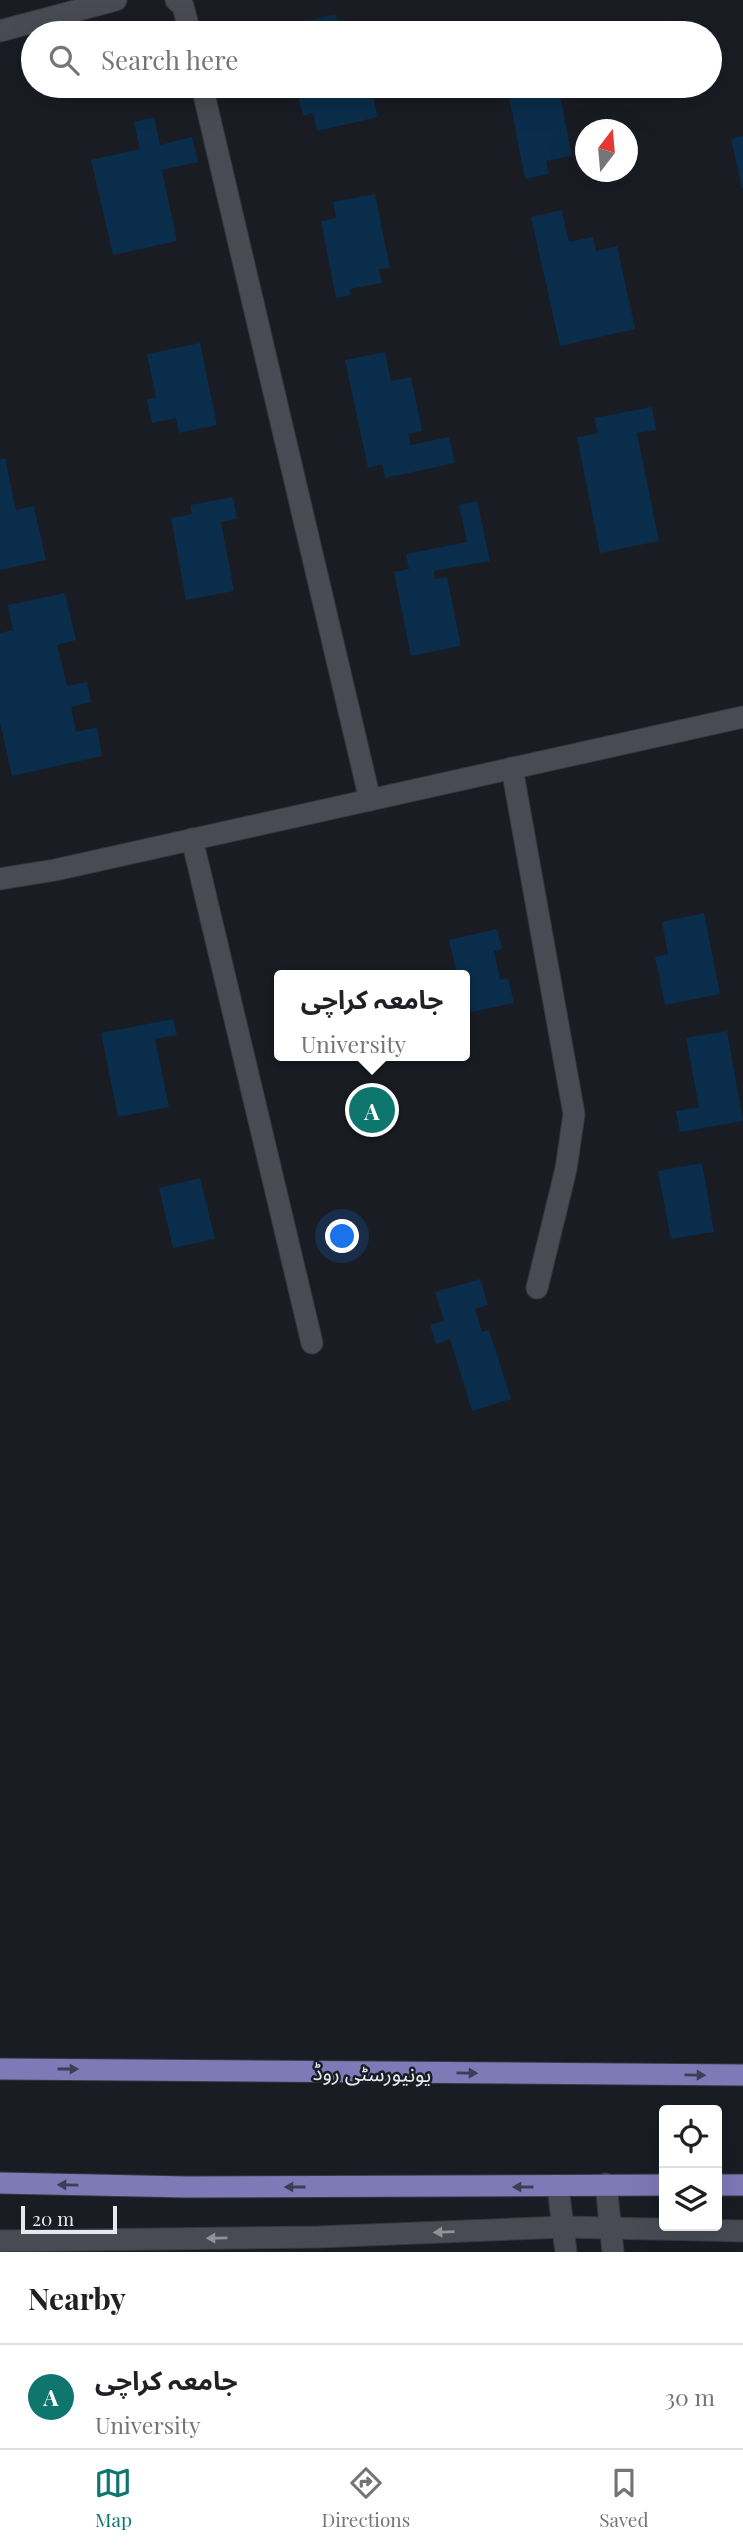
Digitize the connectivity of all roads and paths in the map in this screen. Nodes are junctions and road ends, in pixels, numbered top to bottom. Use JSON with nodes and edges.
{"nodes":[{"id":1,"x":116,"y":0,"type":"edge"},
{"id":2,"x":176,"y":0,"type":"edge"},
{"id":3,"x":37,"y":21,"type":"edge"},
{"id":4,"x":187,"y":21,"type":"edge"},
{"id":5,"x":21,"y":25,"type":"edge"},
{"id":6,"x":0,"y":31,"type":"edge"},
{"id":7,"x":205,"y":98,"type":"edge"},
{"id":8,"x":743,"y":717,"type":"edge"},
{"id":9,"x":512,"y":768,"type":"junction"},
{"id":10,"x":370,"y":800,"type":"junction"},
{"id":11,"x":191,"y":839,"type":"junction"},
{"id":12,"x":0,"y":879,"type":"edge"},
{"id":13,"x":537,"y":1288,"type":"dead end"},
{"id":14,"x":312,"y":1343,"type":"dead end"},
{"id":15,"x":0,"y":2069,"type":"edge"},
{"id":16,"x":743,"y":2075,"type":"edge"},
{"id":17,"x":0,"y":2183,"type":"edge"},
{"id":18,"x":606,"y":2184,"type":"junction"},
{"id":19,"x":659,"y":2185,"type":"edge"},
{"id":20,"x":722,"y":2185,"type":"edge"},
{"id":21,"x":743,"y":2185,"type":"edge"},
{"id":22,"x":558,"y":2187,"type":"junction"},
{"id":23,"x":563,"y":2227,"type":"junction"},
{"id":24,"x":610,"y":2229,"type":"junction"},
{"id":25,"x":743,"y":2231,"type":"edge"},
{"id":26,"x":0,"y":2241,"type":"edge"},
{"id":27,"x":566,"y":2252,"type":"edge"},
{"id":28,"x":613,"y":2252,"type":"edge"}],
"edges":[{"from":1,"to":3,"type":"street"},
{"from":2,"to":4,"type":"street"},
{"from":5,"to":6,"type":"street"},
{"from":7,"to":10,"type":"street"},
{"from":8,"to":9,"type":"street"},
{"from":9,"to":10,"type":"street"},
{"from":9,"to":13,"type":"street"},
{"from":10,"to":11,"type":"street"},
{"from":11,"to":12,"type":"street"},
{"from":11,"to":14,"type":"street"},
{"from":15,"to":16,"type":"main road","name":"یونیورسٹی روڈ","one_way":true},
{"from":22,"to":17,"type":"main road","one_way":true},
{"from":18,"to":19,"type":"main road"},
{"from":18,"to":22,"type":"main road"},
{"from":18,"to":24,"type":"street"},
{"from":20,"to":21,"type":"main road"},
{"from":22,"to":23,"type":"street"},
{"from":23,"to":24,"type":"street"},
{"from":23,"to":26,"type":"street","one_way":true},
{"from":23,"to":27,"type":"street"},
{"from":24,"to":25,"type":"street"},
{"from":24,"to":28,"type":"street"}]}
